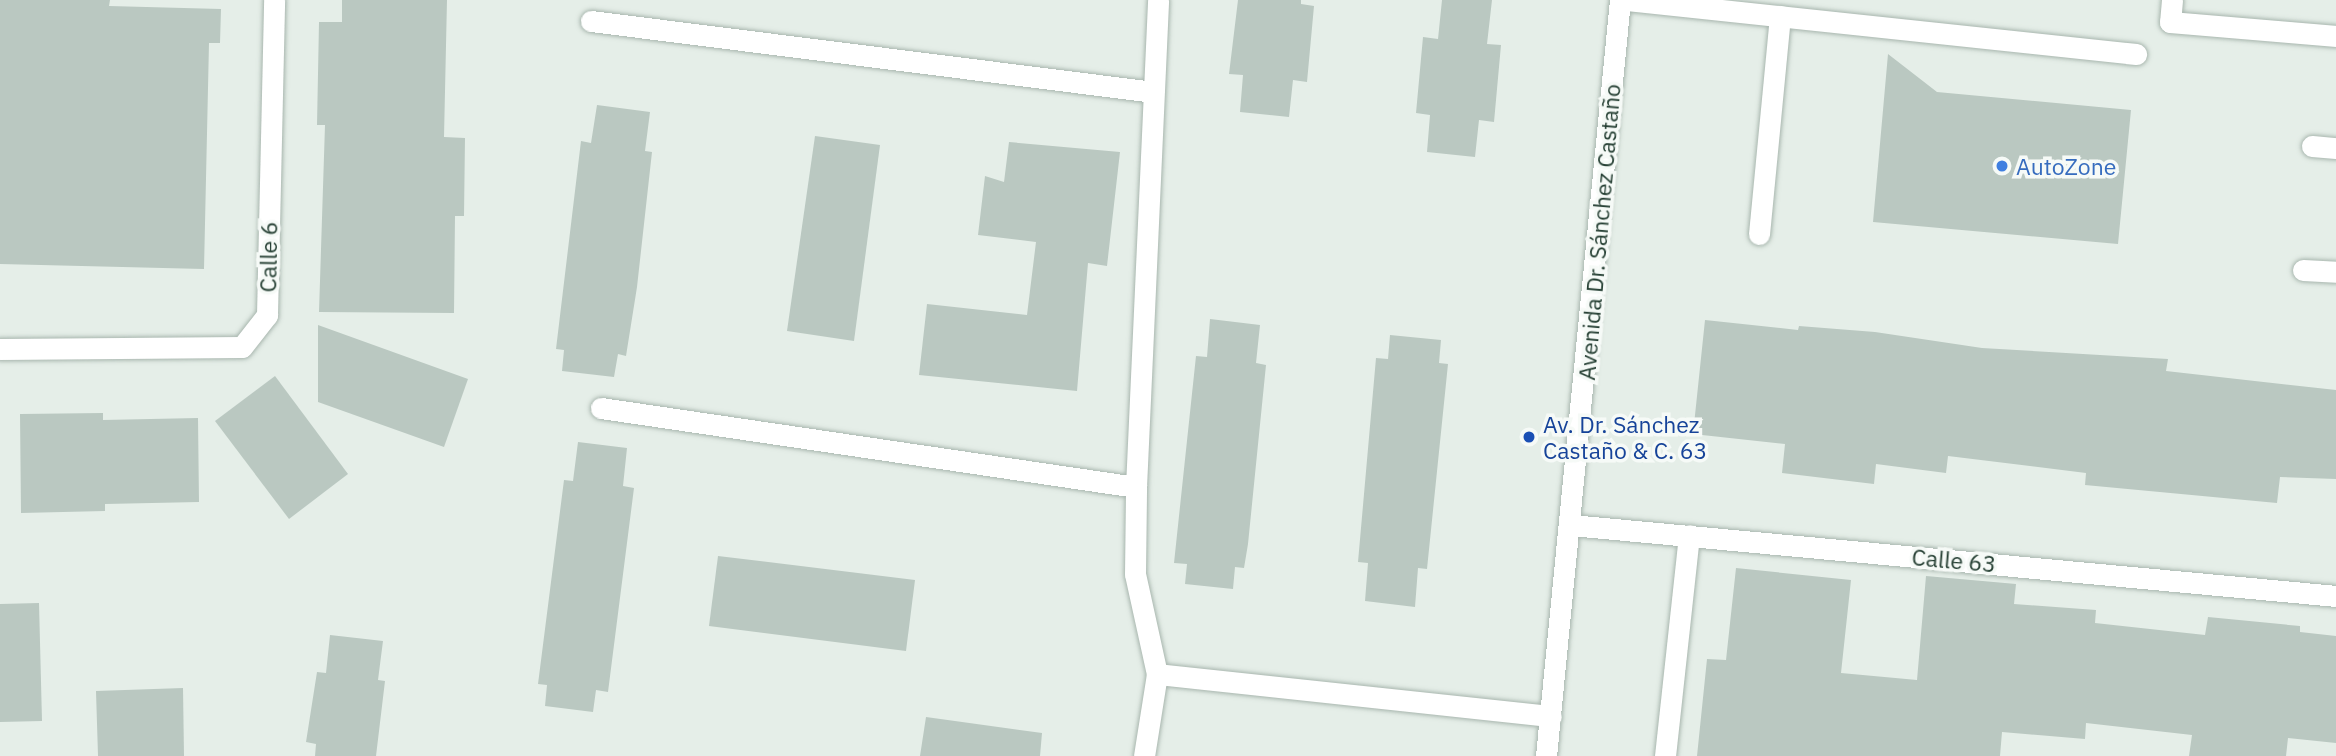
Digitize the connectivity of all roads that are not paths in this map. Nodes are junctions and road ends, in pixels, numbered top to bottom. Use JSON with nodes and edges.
{"nodes":[{"id":1,"x":274,"y":0,"type":"edge"},
{"id":2,"x":1158,"y":0,"type":"edge"},
{"id":3,"x":1620,"y":0,"type":"edge"},
{"id":4,"x":1627,"y":0,"type":"edge"},
{"id":5,"x":2172,"y":0,"type":"edge"},
{"id":6,"x":1780,"y":16,"type":"junction"},
{"id":7,"x":591,"y":21,"type":"dead end"},
{"id":8,"x":2336,"y":36,"type":"edge"},
{"id":9,"x":2136,"y":54,"type":"dead end"},
{"id":10,"x":1154,"y":93,"type":"junction"},
{"id":11,"x":2312,"y":146,"type":"dead end"},
{"id":12,"x":2336,"y":148,"type":"edge"},
{"id":13,"x":1759,"y":234,"type":"dead end"},
{"id":14,"x":2303,"y":270,"type":"dead end"},
{"id":15,"x":2336,"y":272,"type":"edge"},
{"id":16,"x":0,"y":349,"type":"edge"},
{"id":17,"x":601,"y":408,"type":"dead end"},
{"id":18,"x":1136,"y":487,"type":"junction"},
{"id":19,"x":1571,"y":525,"type":"junction"},
{"id":20,"x":1689,"y":535,"type":"junction"},
{"id":21,"x":2336,"y":596,"type":"edge"},
{"id":22,"x":1157,"y":674,"type":"junction"},
{"id":23,"x":1551,"y":716,"type":"junction"},
{"id":24,"x":1144,"y":756,"type":"edge"},
{"id":25,"x":1546,"y":756,"type":"edge"},
{"id":26,"x":1665,"y":756,"type":"edge"}],
"edges":[{"from":1,"to":16,"type":"street","name":"Calle 6"},
{"from":2,"to":10,"type":"street"},
{"from":3,"to":19,"type":"street","name":"Avenida Dr. Sánchez Castaño"},
{"from":4,"to":6,"type":"street"},
{"from":5,"to":8,"type":"street"},
{"from":6,"to":9,"type":"street"},
{"from":6,"to":13,"type":"street"},
{"from":7,"to":10,"type":"street"},
{"from":10,"to":18,"type":"street"},
{"from":11,"to":12,"type":"street"},
{"from":14,"to":15,"type":"street"},
{"from":17,"to":18,"type":"street"},
{"from":18,"to":22,"type":"street"},
{"from":19,"to":20,"type":"street","name":"Calle 63"},
{"from":19,"to":23,"type":"street","name":"Avenida Dr. Sánchez Castaño"},
{"from":20,"to":21,"type":"street","name":"Calle 63"},
{"from":20,"to":26,"type":"street"},
{"from":22,"to":23,"type":"street"},
{"from":22,"to":24,"type":"street"},
{"from":23,"to":25,"type":"street","name":"Avenida Dr. Sánchez Castaño"}]}
